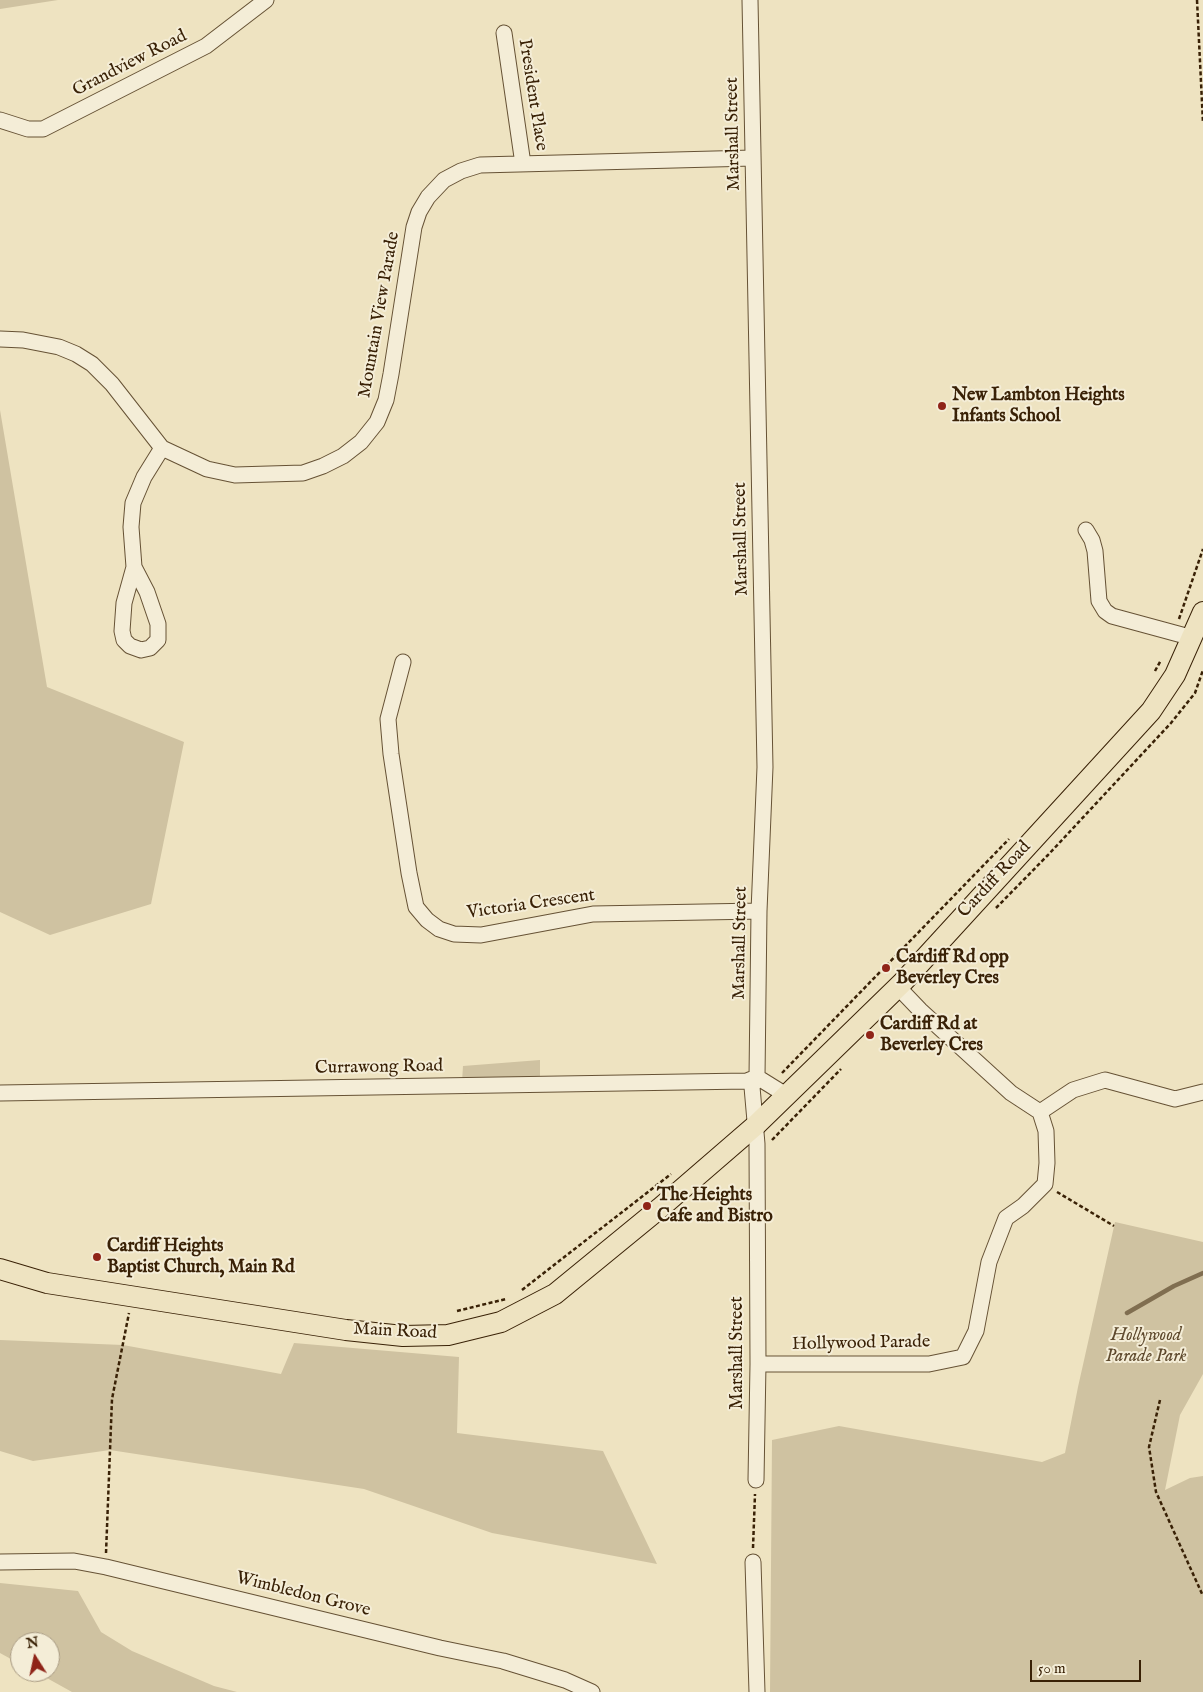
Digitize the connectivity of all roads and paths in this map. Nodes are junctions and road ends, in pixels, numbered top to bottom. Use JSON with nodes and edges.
{"nodes":[{"id":1,"x":266,"y":0,"type":"edge"},
{"id":2,"x":750,"y":0,"type":"edge"},
{"id":3,"x":1197,"y":0,"type":"edge"},
{"id":4,"x":504,"y":33,"type":"dead end"},
{"id":5,"x":0,"y":120,"type":"edge"},
{"id":6,"x":1203,"y":122,"type":"edge"},
{"id":7,"x":754,"y":158,"type":"junction"},
{"id":8,"x":523,"y":164,"type":"junction"},
{"id":9,"x":0,"y":339,"type":"edge"},
{"id":10,"x":162,"y":448,"type":"junction"},
{"id":11,"x":1086,"y":530,"type":"dead end"},
{"id":12,"x":1203,"y":549,"type":"edge"},
{"id":13,"x":134,"y":567,"type":"junction"},
{"id":14,"x":1203,"y":612,"type":"edge"},
{"id":15,"x":1183,"y":635,"type":"junction"},
{"id":16,"x":403,"y":662,"type":"dead end"},
{"id":17,"x":1203,"y":670,"type":"edge"},
{"id":18,"x":1152,"y":677,"type":"dead end"},
{"id":19,"x":1012,"y":836,"type":"dead end"},
{"id":20,"x":759,"y":911,"type":"junction"},
{"id":21,"x":990,"y":914,"type":"dead end"},
{"id":22,"x":898,"y":987,"type":"junction"},
{"id":23,"x":842,"y":1067,"type":"dead end"},
{"id":24,"x":782,"y":1073,"type":"dead end"},
{"id":25,"x":758,"y":1077,"type":"junction"},
{"id":26,"x":1203,"y":1092,"type":"edge"},
{"id":27,"x":0,"y":1093,"type":"edge"},
{"id":28,"x":786,"y":1095,"type":"junction"},
{"id":29,"x":1040,"y":1112,"type":"junction"},
{"id":30,"x":756,"y":1125,"type":"junction"},
{"id":31,"x":757,"y":1156,"type":"junction"},
{"id":32,"x":671,"y":1174,"type":"dead end"},
{"id":33,"x":1045,"y":1184,"type":"junction"},
{"id":34,"x":1114,"y":1226,"type":"dead end"},
{"id":35,"x":0,"y":1269,"type":"edge"},
{"id":36,"x":516,"y":1293,"type":"dead end"},
{"id":37,"x":132,"y":1296,"type":"junction"},
{"id":38,"x":509,"y":1298,"type":"dead end"},
{"id":39,"x":457,"y":1311,"type":"dead end"},
{"id":40,"x":758,"y":1364,"type":"junction"},
{"id":41,"x":1160,"y":1400,"type":"dead end"},
{"id":42,"x":756,"y":1480,"type":"joint"},
{"id":43,"x":0,"y":1562,"type":"edge"},
{"id":44,"x":753,"y":1562,"type":"joint"},
{"id":45,"x":106,"y":1567,"type":"junction"},
{"id":46,"x":1203,"y":1596,"type":"edge"},
{"id":47,"x":592,"y":1692,"type":"edge"},
{"id":48,"x":756,"y":1692,"type":"edge"}],
"edges":[{"from":1,"to":5,"type":"street","name":"Grandview Road"},
{"from":2,"to":7,"type":"street","name":"Marshall Street"},
{"from":3,"to":6,"type":"path"},
{"from":4,"to":8,"type":"street","name":"President Place"},
{"from":7,"to":8,"type":"street","name":"Mountain View Parade"},
{"from":7,"to":20,"type":"street","name":"Marshall Street"},
{"from":8,"to":10,"type":"street","name":"Mountain View Parade"},
{"from":9,"to":10,"type":"street","name":"Mountain View Parade"},
{"from":10,"to":13,"type":"street"},
{"from":11,"to":15,"type":"street"},
{"from":12,"to":15,"type":"path"},
{"from":13,"to":13,"type":"street"},
{"from":14,"to":15,"type":"main road","name":"Cardiff Road"},
{"from":15,"to":18,"type":"path"},
{"from":15,"to":22,"type":"main road","name":"Cardiff Road"},
{"from":16,"to":20,"type":"street","name":"Victoria Crescent"},
{"from":17,"to":21,"type":"path"},
{"from":19,"to":24,"type":"path"},
{"from":20,"to":25,"type":"street","name":"Marshall Street"},
{"from":22,"to":28,"type":"main road","name":"Cardiff Road"},
{"from":22,"to":29,"type":"street"},
{"from":23,"to":31,"type":"path"},
{"from":25,"to":27,"type":"street","name":"Currawong Road"},
{"from":25,"to":28,"type":"street"},
{"from":25,"to":30,"type":"street","name":"Marshall Street"},
{"from":26,"to":29,"type":"street"},
{"from":28,"to":30,"type":"main road","name":"Cardiff Road"},
{"from":29,"to":33,"type":"street"},
{"from":30,"to":31,"type":"street","name":"Marshall Street"},
{"from":30,"to":37,"type":"main road","name":"Main Road"},
{"from":31,"to":40,"type":"street","name":"Marshall Street"},
{"from":32,"to":36,"type":"path"},
{"from":33,"to":34,"type":"path"},
{"from":33,"to":40,"type":"street","name":"Hollywood Parade"},
{"from":35,"to":37,"type":"main road","name":"Main Road"},
{"from":37,"to":45,"type":"path"},
{"from":38,"to":39,"type":"path"},
{"from":40,"to":42,"type":"street","name":"Marshall Street"},
{"from":41,"to":46,"type":"path"},
{"from":42,"to":44,"type":"path"},
{"from":43,"to":45,"type":"street","name":"Wimbledon Grove"},
{"from":44,"to":48,"type":"street"},
{"from":45,"to":47,"type":"street","name":"Wimbledon Grove"}]}
